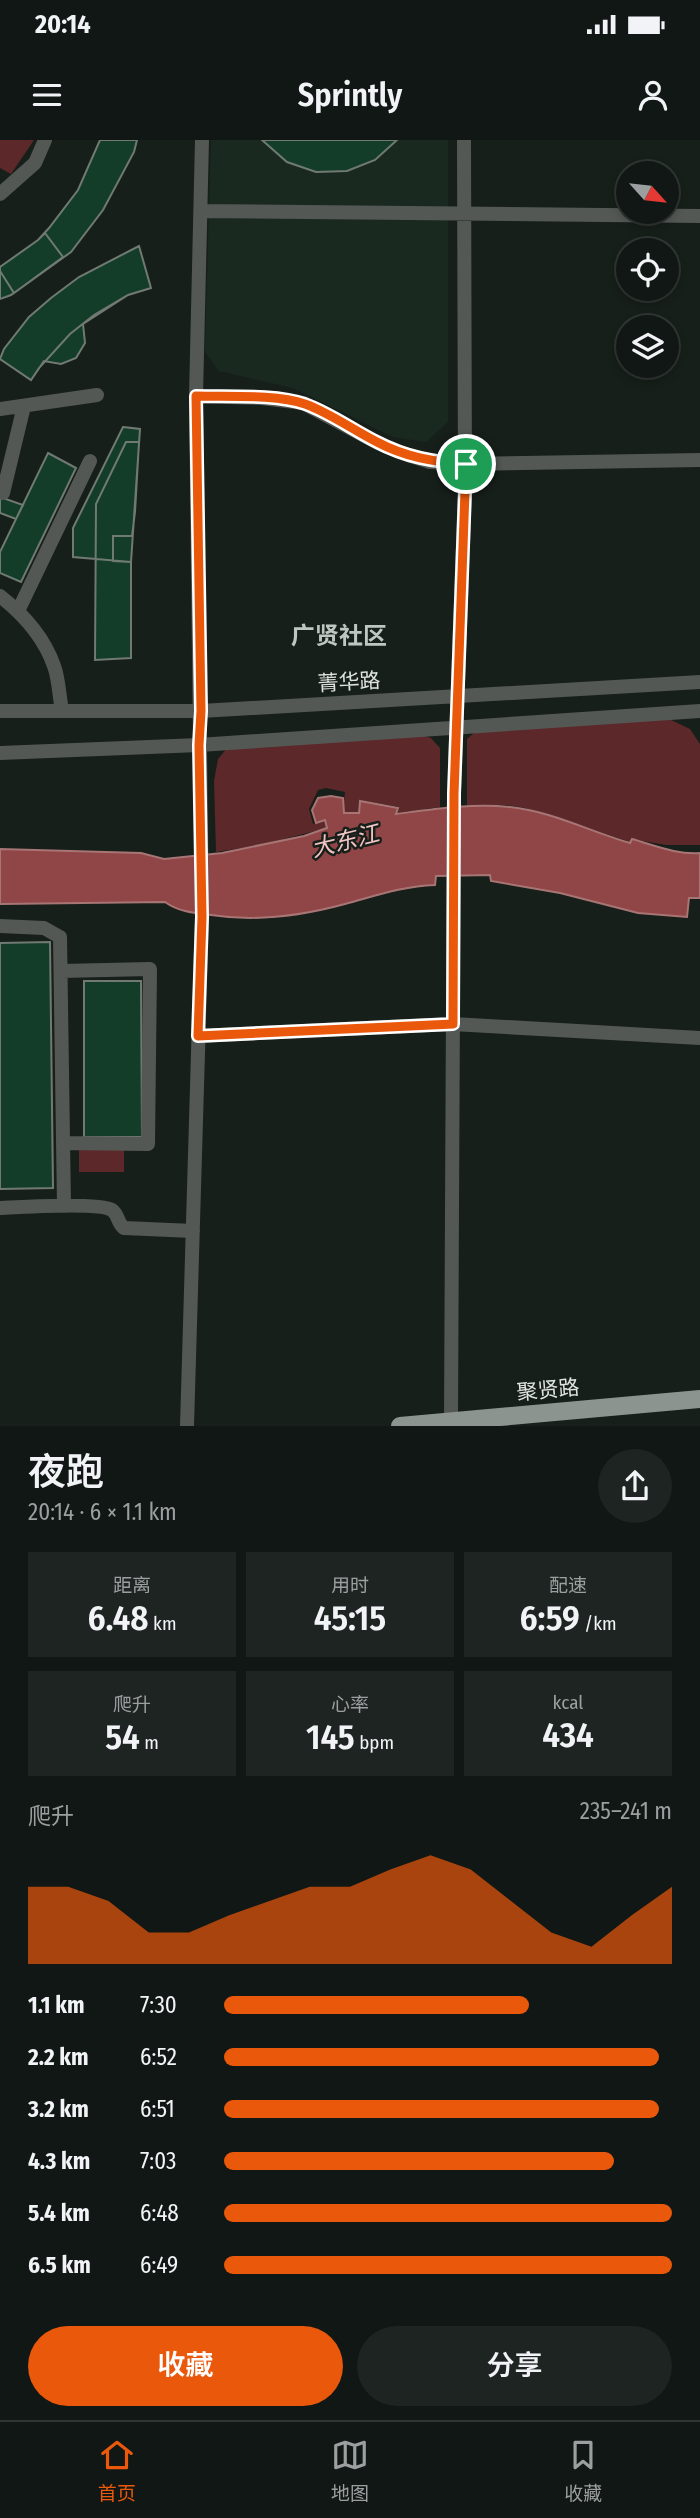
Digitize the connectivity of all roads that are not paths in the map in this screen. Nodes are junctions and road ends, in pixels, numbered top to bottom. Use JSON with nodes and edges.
{"nodes":[{"id":1,"x":45,"y":140,"type":"edge"},
{"id":2,"x":202,"y":140,"type":"edge"},
{"id":3,"x":464,"y":140,"type":"edge"},
{"id":4,"x":0,"y":194,"type":"edge"},
{"id":5,"x":201,"y":211,"type":"junction"},
{"id":6,"x":465,"y":215,"type":"junction"},
{"id":7,"x":700,"y":216,"type":"edge"},
{"id":8,"x":97,"y":395,"type":"dead end"},
{"id":9,"x":196,"y":396,"type":"junction"},
{"id":10,"x":24,"y":406,"type":"junction"},
{"id":11,"x":0,"y":409,"type":"edge"},
{"id":12,"x":700,"y":460,"type":"edge"},
{"id":13,"x":90,"y":461,"type":"dead end"},
{"id":14,"x":466,"y":464,"type":"junction"},
{"id":15,"x":3,"y":494,"type":"dead end"},
{"id":16,"x":0,"y":596,"type":"edge"},
{"id":17,"x":18,"y":611,"type":"junction"},
{"id":18,"x":700,"y":682,"type":"edge"},
{"id":19,"x":457,"y":698,"type":"junction"},
{"id":20,"x":62,"y":710,"type":"junction"},
{"id":21,"x":700,"y":710,"type":"edge"},
{"id":22,"x":0,"y":711,"type":"edge"},
{"id":23,"x":201,"y":711,"type":"junction"},
{"id":24,"x":456,"y":728,"type":"junction"},
{"id":25,"x":199,"y":745,"type":"junction"},
{"id":26,"x":0,"y":753,"type":"edge"},
{"id":27,"x":0,"y":926,"type":"edge"},
{"id":28,"x":61,"y":971,"type":"junction"},
{"id":29,"x":453,"y":1024,"type":"junction"},
{"id":30,"x":198,"y":1036,"type":"junction"},
{"id":31,"x":700,"y":1038,"type":"edge"},
{"id":32,"x":64,"y":1143,"type":"junction"},
{"id":33,"x":64,"y":1206,"type":"junction"},
{"id":34,"x":0,"y":1208,"type":"edge"},
{"id":35,"x":193,"y":1231,"type":"junction"},
{"id":36,"x":700,"y":1399,"type":"edge"},
{"id":37,"x":451,"y":1421,"type":"junction"},
{"id":38,"x":187,"y":1426,"type":"edge"},
{"id":39,"x":400,"y":1426,"type":"edge"}],
"edges":[{"from":1,"to":4,"type":"street"},
{"from":2,"to":5,"type":"street"},
{"from":3,"to":6,"type":"street"},
{"from":5,"to":6,"type":"street"},
{"from":5,"to":9,"type":"street"},
{"from":6,"to":7,"type":"street"},
{"from":6,"to":14,"type":"street"},
{"from":8,"to":10,"type":"street"},
{"from":9,"to":14,"type":"street"},
{"from":9,"to":23,"type":"street"},
{"from":10,"to":11,"type":"street"},
{"from":10,"to":15,"type":"street"},
{"from":12,"to":14,"type":"street"},
{"from":13,"to":17,"type":"street"},
{"from":14,"to":19,"type":"street"},
{"from":16,"to":17,"type":"street"},
{"from":17,"to":20,"type":"street"},
{"from":18,"to":19,"type":"street","name":"菁华路"},
{"from":19,"to":23,"type":"street","name":"菁华路"},
{"from":19,"to":24,"type":"street"},
{"from":20,"to":22,"type":"street","name":"菁华路"},
{"from":20,"to":23,"type":"street","name":"菁华路"},
{"from":21,"to":24,"type":"street"},
{"from":23,"to":25,"type":"street"},
{"from":24,"to":25,"type":"street"},
{"from":24,"to":29,"type":"street"},
{"from":25,"to":26,"type":"street"},
{"from":25,"to":30,"type":"street"},
{"from":27,"to":28,"type":"street"},
{"from":28,"to":32,"type":"street"},
{"from":28,"to":32,"type":"street"},
{"from":29,"to":30,"type":"street"},
{"from":29,"to":31,"type":"street"},
{"from":29,"to":37,"type":"street"},
{"from":30,"to":35,"type":"street"},
{"from":32,"to":33,"type":"street"},
{"from":33,"to":34,"type":"street"},
{"from":33,"to":35,"type":"street"},
{"from":35,"to":38,"type":"street"},
{"from":36,"to":37,"type":"main road","name":"聚贤路"},
{"from":37,"to":39,"type":"main road","name":"聚贤路"}]}
